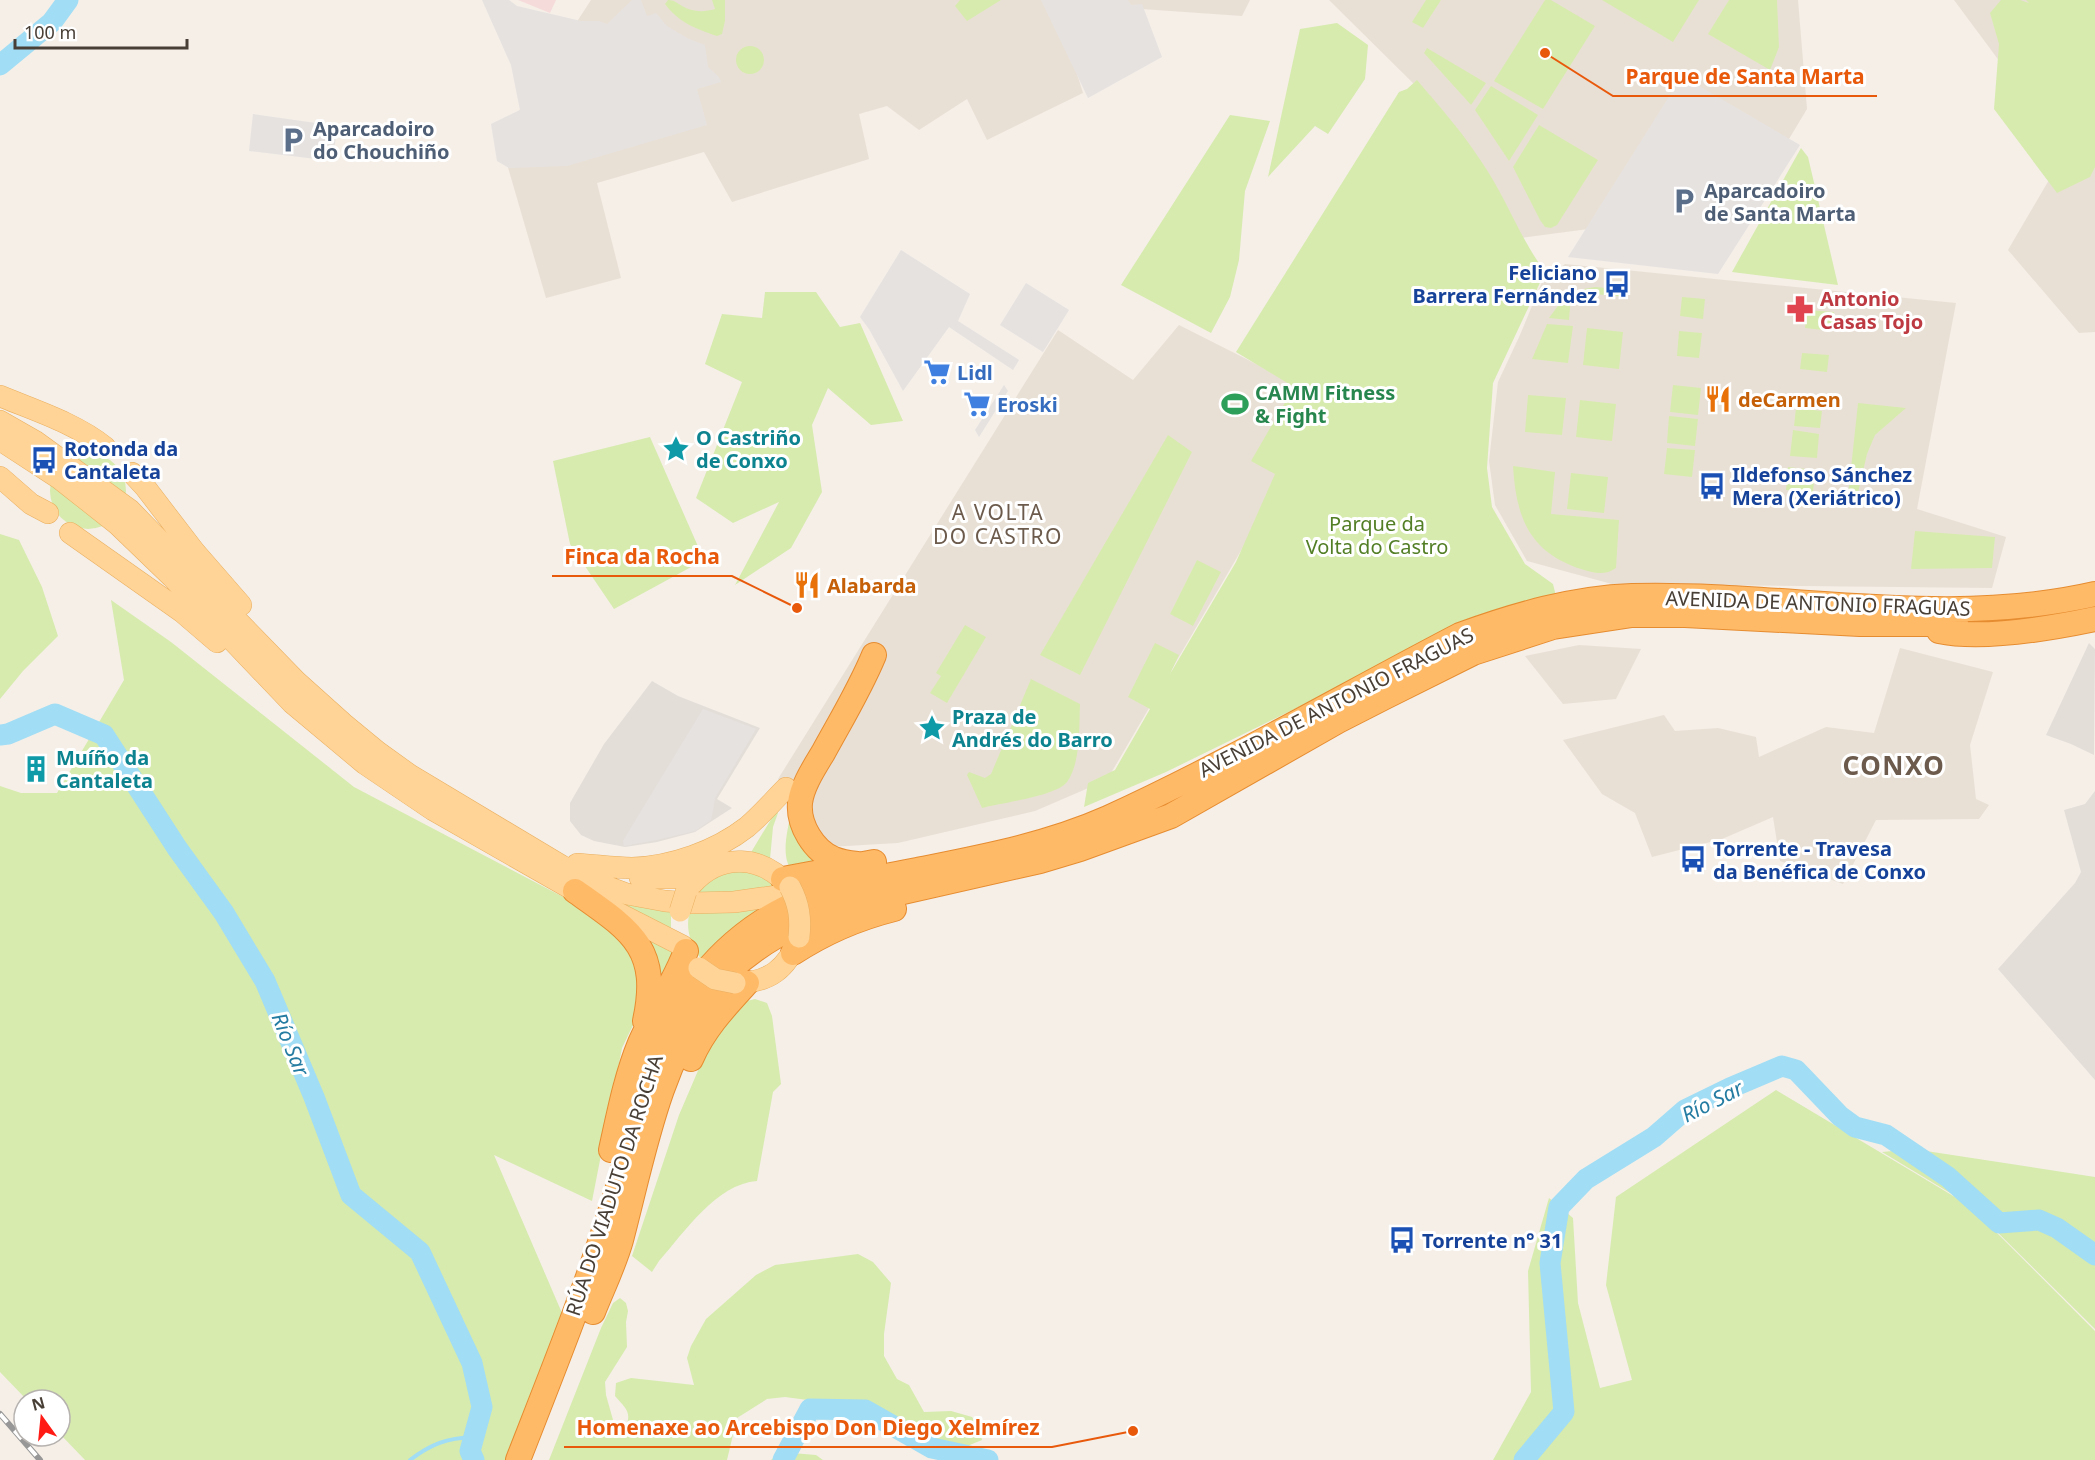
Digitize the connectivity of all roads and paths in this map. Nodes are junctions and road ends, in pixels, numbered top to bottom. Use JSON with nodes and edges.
{"nodes":[{"id":1,"x":0,"y":396,"type":"edge"},
{"id":2,"x":0,"y":421,"type":"edge"},
{"id":3,"x":0,"y":440,"type":"edge"},
{"id":4,"x":105,"y":447,"type":"dead end"},
{"id":5,"x":29,"y":448,"type":"junction"},
{"id":6,"x":132,"y":473,"type":"dead end"},
{"id":7,"x":0,"y":477,"type":"edge"},
{"id":8,"x":48,"y":513,"type":"dead end"},
{"id":9,"x":70,"y":533,"type":"dead end"},
{"id":10,"x":2095,"y":582,"type":"edge"},
{"id":11,"x":2095,"y":594,"type":"edge"},
{"id":12,"x":2008,"y":606,"type":"junction"},
{"id":13,"x":2095,"y":608,"type":"edge"},
{"id":14,"x":2095,"y":619,"type":"edge"},
{"id":15,"x":1913,"y":625,"type":"junction"},
{"id":16,"x":874,"y":655,"type":"dead end"},
{"id":17,"x":296,"y":681,"type":"junction"},
{"id":18,"x":292,"y":704,"type":"junction"},
{"id":19,"x":1175,"y":785,"type":"junction"},
{"id":20,"x":786,"y":788,"type":"dead end"},
{"id":21,"x":1171,"y":816,"type":"junction"},
{"id":22,"x":533,"y":848,"type":"junction"},
{"id":23,"x":577,"y":864,"type":"junction"},
{"id":24,"x":859,"y":865,"type":"junction"},
{"id":25,"x":701,"y":875,"type":"junction"},
{"id":26,"x":787,"y":883,"type":"junction"},
{"id":27,"x":830,"y":890,"type":"junction"},
{"id":28,"x":575,"y":891,"type":"junction"},
{"id":29,"x":751,"y":942,"type":"junction"},
{"id":30,"x":796,"y":945,"type":"junction"},
{"id":31,"x":689,"y":955,"type":"junction"},
{"id":32,"x":741,"y":983,"type":"junction"},
{"id":33,"x":641,"y":1040,"type":"junction"},
{"id":34,"x":620,"y":1242,"type":"junction"},
{"id":35,"x":585,"y":1288,"type":"junction"},
{"id":36,"x":581,"y":1321,"type":"junction"},
{"id":37,"x":518,"y":1460,"type":"edge"},
{"id":38,"x":535,"y":1460,"type":"edge"}],
"edges":[{"from":1,"to":4,"type":"main road"},
{"from":2,"to":5,"type":"main road"},
{"from":3,"to":5,"type":"main road"},
{"from":5,"to":17,"type":"main road"},
{"from":5,"to":18,"type":"main road"},
{"from":6,"to":17,"type":"main road"},
{"from":7,"to":8,"type":"main road"},
{"from":9,"to":18,"type":"main road"},
{"from":10,"to":12,"type":"highway"},
{"from":11,"to":12,"type":"highway","name":"AVENIDA DE ANTONIO FRAGUAS"},
{"from":12,"to":19,"type":"highway","name":"AVENIDA DE ANTONIO FRAGUAS"},
{"from":13,"to":15,"type":"highway","name":"AVENIDA DE ANTONIO FRAGUAS"},
{"from":14,"to":15,"type":"highway"},
{"from":15,"to":21,"type":"highway","name":"AVENIDA DE ANTONIO FRAGUAS"},
{"from":16,"to":24,"type":"highway"},
{"from":17,"to":22,"type":"main road"},
{"from":18,"to":28,"type":"main road"},
{"from":19,"to":24,"type":"highway"},
{"from":19,"to":27,"type":"highway","name":"AVENIDA DE ANTONIO FRAGUAS"},
{"from":20,"to":23,"type":"main road"},
{"from":21,"to":29,"type":"highway","name":"AVENIDA DE ANTONIO FRAGUAS"},
{"from":21,"to":30,"type":"highway"},
{"from":22,"to":23,"type":"main road"},
{"from":22,"to":27,"type":"main road"},
{"from":23,"to":25,"type":"main road"},
{"from":24,"to":26,"type":"highway"},
{"from":25,"to":26,"type":"main road"},
{"from":25,"to":31,"type":"main road"},
{"from":26,"to":30,"type":"main road","bridge":true},
{"from":27,"to":29,"type":"highway","name":"AVENIDA DE ANTONIO FRAGUAS"},
{"from":28,"to":31,"type":"main road"},
{"from":28,"to":33,"type":"highway"},
{"from":29,"to":34,"type":"highway","name":"RÚA DO VIADUTO DA ROCHA"},
{"from":29,"to":35,"type":"highway","name":"RÚA DO VIADUTO DA ROCHA"},
{"from":30,"to":32,"type":"main road"},
{"from":31,"to":32,"type":"main road","bridge":true},
{"from":31,"to":33,"type":"highway"},
{"from":32,"to":34,"type":"highway"},
{"from":33,"to":35,"type":"highway"},
{"from":34,"to":36,"type":"highway","name":"RÚA DO VIADUTO DA ROCHA"},
{"from":35,"to":36,"type":"highway","name":"RÚA DO VIADUTO DA ROCHA"},
{"from":36,"to":37,"type":"highway","name":"RÚA DO VIADUTO DA ROCHA"},
{"from":36,"to":38,"type":"highway","name":"RÚA DO VIADUTO DA ROCHA"}]}
